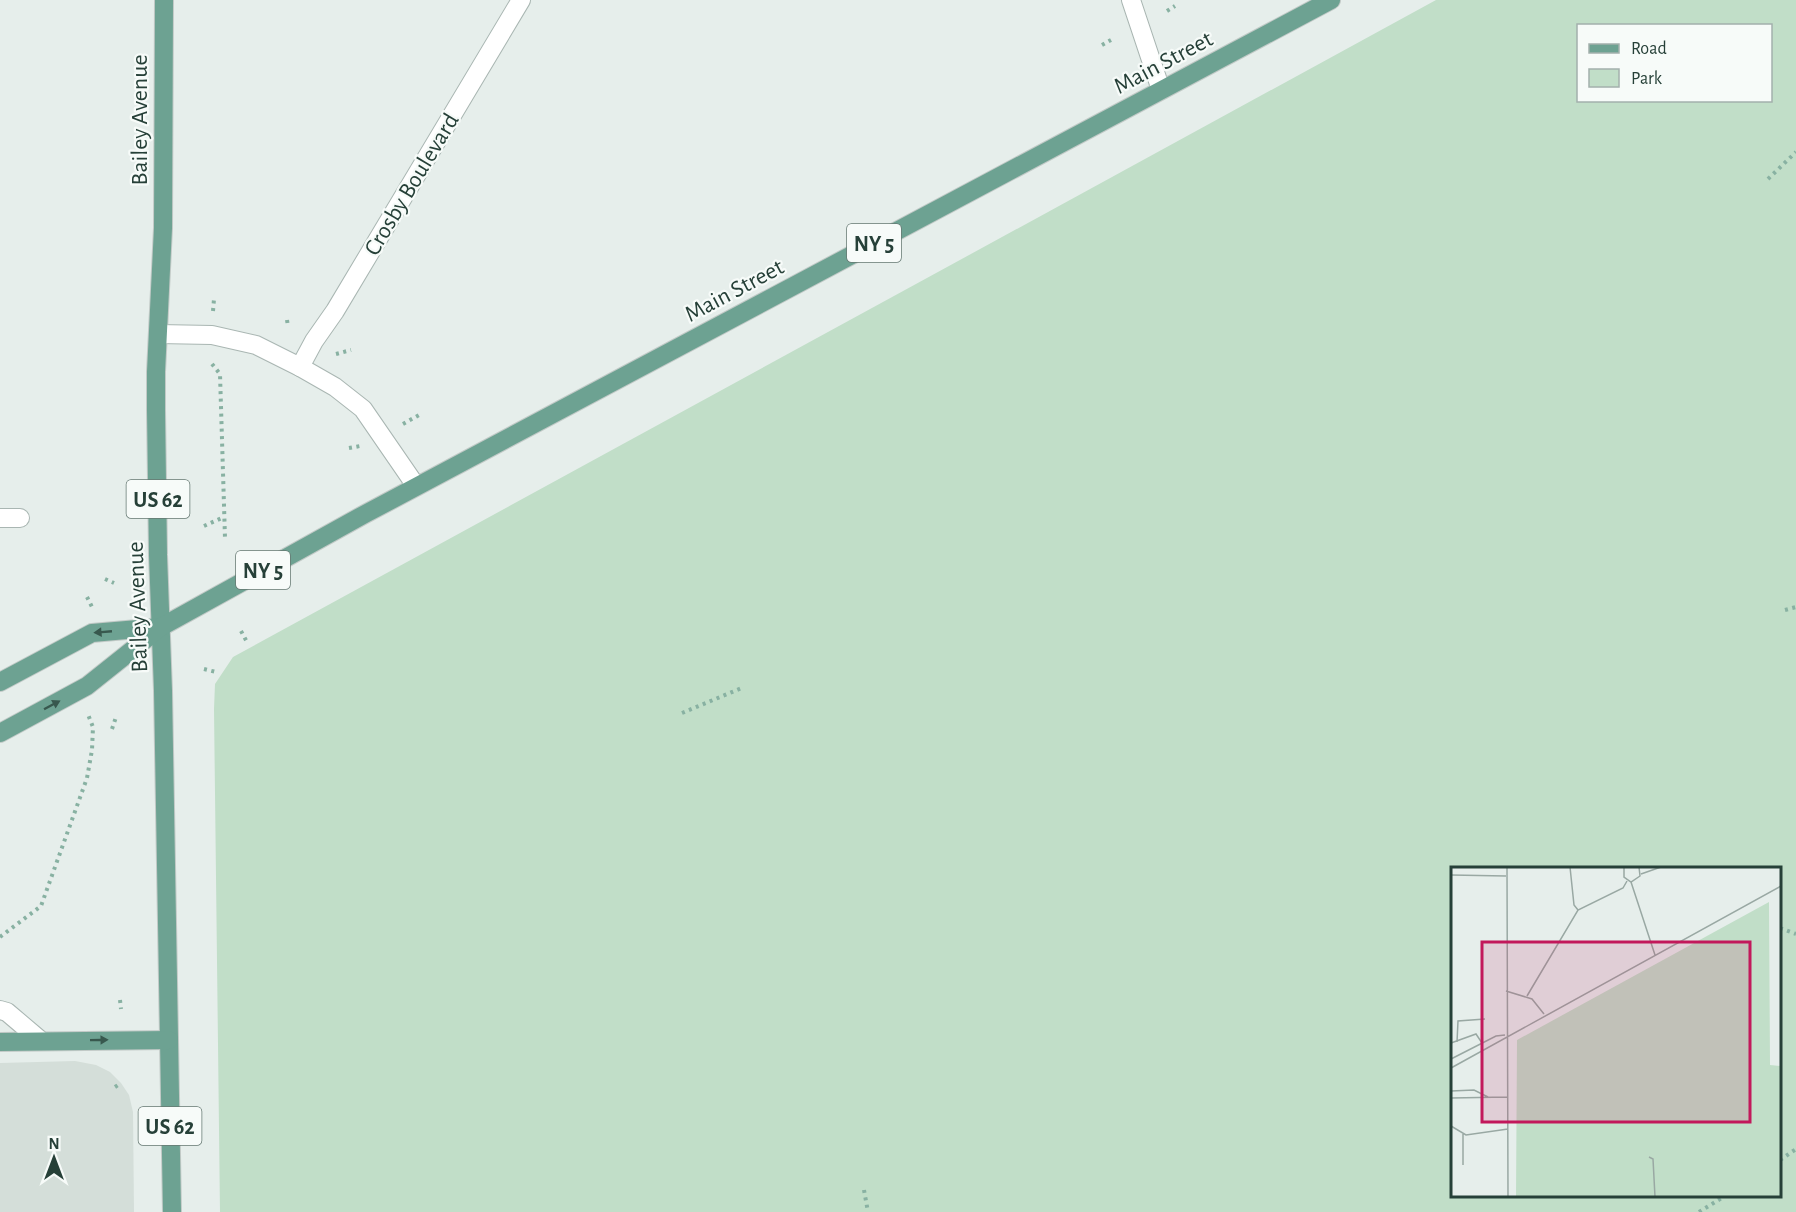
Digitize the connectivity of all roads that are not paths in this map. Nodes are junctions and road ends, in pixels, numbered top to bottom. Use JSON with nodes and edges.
{"nodes":[{"id":1,"x":164,"y":0,"type":"edge"},
{"id":2,"x":521,"y":0,"type":"edge"},
{"id":3,"x":1131,"y":0,"type":"edge"},
{"id":4,"x":1331,"y":0,"type":"edge"},
{"id":5,"x":1161,"y":90,"type":"junction"},
{"id":6,"x":158,"y":334,"type":"junction"},
{"id":7,"x":300,"y":367,"type":"junction"},
{"id":8,"x":416,"y":486,"type":"junction"},
{"id":9,"x":0,"y":518,"type":"edge"},
{"id":10,"x":20,"y":518,"type":"dead end"},
{"id":11,"x":161,"y":627,"type":"junction"},
{"id":12,"x":1,"y":678,"type":"edge"},
{"id":13,"x":0,"y":733,"type":"edge"},
{"id":14,"x":0,"y":1010,"type":"edge"},
{"id":15,"x":40,"y":1040,"type":"junction"},
{"id":16,"x":169,"y":1040,"type":"junction"},
{"id":17,"x":0,"y":1042,"type":"edge"},
{"id":18,"x":172,"y":1212,"type":"edge"}],
"edges":[{"from":1,"to":6,"type":"main road","name":"Bailey Avenue","number":"US 62"},
{"from":2,"to":7,"type":"street","name":"Crosby Boulevard"},
{"from":3,"to":5,"type":"street"},
{"from":4,"to":5,"type":"main road","name":"Main Street","number":"NY 5"},
{"from":5,"to":8,"type":"main road","name":"Main Street","number":"NY 5"},
{"from":6,"to":7,"type":"street"},
{"from":6,"to":11,"type":"main road","name":"Bailey Avenue","number":"US 62"},
{"from":7,"to":8,"type":"street"},
{"from":8,"to":11,"type":"main road","name":"Main Street","number":"NY 5"},
{"from":9,"to":10,"type":"street"},
{"from":11,"to":12,"type":"main road","name":"Main Street","number":"NY 5","one_way":true},
{"from":13,"to":11,"type":"main road","name":"Main Street","number":"NY 5","one_way":true},
{"from":11,"to":16,"type":"main road","name":"Bailey Avenue","number":"US 62"},
{"from":14,"to":15,"type":"street"},
{"from":15,"to":16,"type":"main road","one_way":true},
{"from":15,"to":17,"type":"main road"},
{"from":16,"to":18,"type":"main road","name":"Bailey Avenue","number":"US 62"}]}
